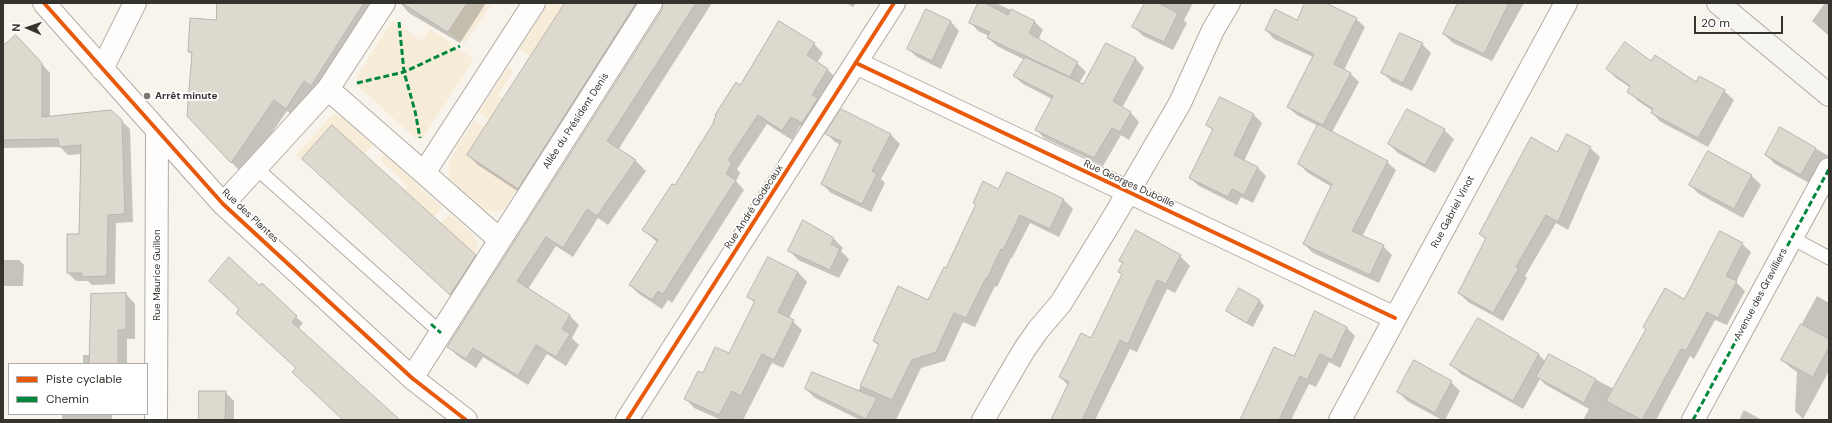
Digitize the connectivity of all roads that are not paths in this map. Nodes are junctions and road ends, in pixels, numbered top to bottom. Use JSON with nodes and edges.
{"nodes":[{"id":1,"x":44,"y":3,"type":"edge"},
{"id":2,"x":134,"y":3,"type":"edge"},
{"id":3,"x":384,"y":3,"type":"edge"},
{"id":4,"x":534,"y":3,"type":"edge"},
{"id":5,"x":651,"y":3,"type":"edge"},
{"id":6,"x":894,"y":3,"type":"edge"},
{"id":7,"x":1229,"y":3,"type":"edge"},
{"id":8,"x":1566,"y":3,"type":"edge"},
{"id":9,"x":1718,"y":3,"type":"edge"},
{"id":10,"x":856,"y":63,"type":"junction"},
{"id":11,"x":102,"y":69,"type":"junction"},
{"id":12,"x":328,"y":89,"type":"junction"},
{"id":13,"x":1829,"y":95,"type":"edge"},
{"id":14,"x":157,"y":131,"type":"junction"},
{"id":15,"x":256,"y":168,"type":"junction"},
{"id":16,"x":1829,"y":169,"type":"edge"},
{"id":17,"x":424,"y":173,"type":"junction"},
{"id":18,"x":1127,"y":192,"type":"junction"},
{"id":19,"x":223,"y":204,"type":"junction"},
{"id":20,"x":1792,"y":238,"type":"junction"},
{"id":21,"x":500,"y":240,"type":"junction"},
{"id":22,"x":1829,"y":258,"type":"edge"},
{"id":23,"x":1395,"y":318,"type":"junction"},
{"id":24,"x":431,"y":324,"type":"dead end"},
{"id":25,"x":412,"y":378,"type":"junction"},
{"id":26,"x":156,"y":420,"type":"edge"},
{"id":27,"x":466,"y":420,"type":"edge"},
{"id":28,"x":627,"y":420,"type":"edge"},
{"id":29,"x":983,"y":420,"type":"edge"},
{"id":30,"x":1340,"y":420,"type":"edge"},
{"id":31,"x":1693,"y":420,"type":"edge"}],
"edges":[{"from":1,"to":11,"type":"street","name":"Rue des Plantes"},
{"from":2,"to":11,"type":"street"},
{"from":3,"to":12,"type":"street"},
{"from":4,"to":17,"type":"street"},
{"from":5,"to":21,"type":"street","name":"Allée du Président Denis"},
{"from":6,"to":10,"type":"street","name":"Rue André Godecaux"},
{"from":7,"to":18,"type":"street"},
{"from":8,"to":23,"type":"street","name":"Rue Gabriel Vinot"},
{"from":9,"to":13,"type":"main road"},
{"from":10,"to":18,"type":"street","name":"Rue Georges Duboille"},
{"from":10,"to":28,"type":"street","name":"Rue André Godecaux"},
{"from":11,"to":14,"type":"street","name":"Rue des Plantes"},
{"from":12,"to":15,"type":"street"},
{"from":12,"to":17,"type":"street"},
{"from":14,"to":19,"type":"street","name":"Rue des Plantes"},
{"from":14,"to":26,"type":"street","name":"Rue Maurice Guillon"},
{"from":15,"to":19,"type":"street"},
{"from":15,"to":24,"type":"lane"},
{"from":16,"to":20,"type":"street","name":"Avenue des Gravilliers"},
{"from":17,"to":21,"type":"street"},
{"from":18,"to":23,"type":"street","name":"Rue Georges Duboille"},
{"from":18,"to":29,"type":"street"},
{"from":19,"to":25,"type":"street","name":"Rue des Plantes"},
{"from":20,"to":22,"type":"lane"},
{"from":20,"to":31,"type":"street","name":"Avenue des Gravilliers"},
{"from":21,"to":25,"type":"street","name":"Allée du Président Denis"},
{"from":23,"to":30,"type":"street","name":"Rue Gabriel Vinot"},
{"from":25,"to":27,"type":"street","name":"Rue des Plantes"}]}
